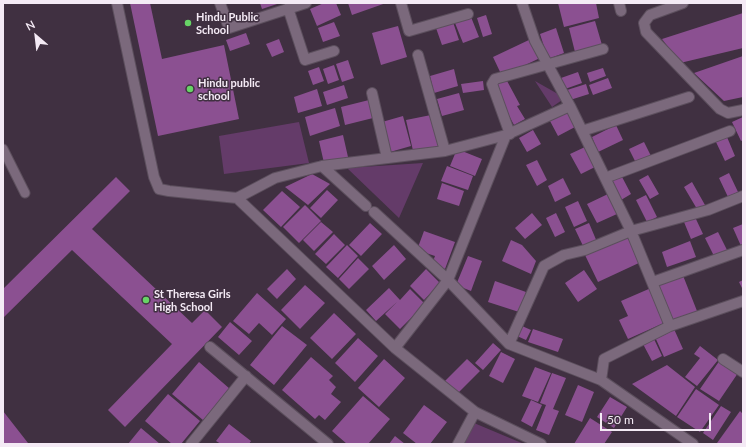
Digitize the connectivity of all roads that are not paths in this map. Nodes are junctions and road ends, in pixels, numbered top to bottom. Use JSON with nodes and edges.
{"nodes":[{"id":1,"x":117,"y":3,"type":"edge"},
{"id":2,"x":220,"y":3,"type":"edge"},
{"id":3,"x":306,"y":3,"type":"edge"},
{"id":4,"x":401,"y":3,"type":"edge"},
{"id":5,"x":522,"y":3,"type":"edge"},
{"id":6,"x":683,"y":3,"type":"edge"},
{"id":7,"x":288,"y":8,"type":"junction"},
{"id":8,"x":468,"y":14,"type":"dead end"},
{"id":9,"x":603,"y":49,"type":"dead end"},
{"id":10,"x":334,"y":51,"type":"dead end"},
{"id":11,"x":418,"y":55,"type":"dead end"},
{"id":12,"x":548,"y":64,"type":"junction"},
{"id":13,"x":372,"y":93,"type":"dead end"},
{"id":14,"x":689,"y":97,"type":"dead end"},
{"id":15,"x":570,"y":106,"type":"junction"},
{"id":16,"x":743,"y":110,"type":"edge"},
{"id":17,"x":582,"y":131,"type":"junction"},
{"id":18,"x":730,"y":132,"type":"dead end"},
{"id":19,"x":508,"y":135,"type":"junction"},
{"id":20,"x":3,"y":150,"type":"edge"},
{"id":21,"x":445,"y":151,"type":"junction"},
{"id":22,"x":387,"y":158,"type":"junction"},
{"id":23,"x":322,"y":166,"type":"junction"},
{"id":24,"x":605,"y":178,"type":"junction"},
{"id":25,"x":25,"y":193,"type":"dead end"},
{"id":26,"x":743,"y":196,"type":"edge"},
{"id":27,"x":237,"y":198,"type":"junction"},
{"id":28,"x":631,"y":231,"type":"junction"},
{"id":29,"x":743,"y":250,"type":"edge"},
{"id":30,"x":448,"y":280,"type":"junction"},
{"id":31,"x":653,"y":282,"type":"junction"},
{"id":32,"x":743,"y":302,"type":"edge"},
{"id":33,"x":670,"y":326,"type":"junction"},
{"id":34,"x":509,"y":344,"type":"junction"},
{"id":35,"x":210,"y":347,"type":"dead end"},
{"id":36,"x":395,"y":348,"type":"junction"},
{"id":37,"x":723,"y":359,"type":"dead end"},
{"id":38,"x":743,"y":372,"type":"edge"},
{"id":39,"x":246,"y":376,"type":"junction"},
{"id":40,"x":601,"y":380,"type":"junction"},
{"id":41,"x":474,"y":412,"type":"junction"},
{"id":42,"x":191,"y":444,"type":"edge"},
{"id":43,"x":328,"y":444,"type":"edge"},
{"id":44,"x":458,"y":444,"type":"edge"},
{"id":45,"x":541,"y":444,"type":"edge"},
{"id":46,"x":693,"y":444,"type":"edge"}],
"edges":[{"from":1,"to":27,"type":"street"},
{"from":2,"to":7,"type":"street"},
{"from":3,"to":7,"type":"street"},
{"from":4,"to":8,"type":"street"},
{"from":5,"to":12,"type":"street"},
{"from":6,"to":16,"type":"street"},
{"from":7,"to":10,"type":"street"},
{"from":9,"to":12,"type":"street"},
{"from":11,"to":21,"type":"street"},
{"from":12,"to":15,"type":"street"},
{"from":12,"to":19,"type":"street"},
{"from":13,"to":22,"type":"street"},
{"from":14,"to":17,"type":"street"},
{"from":15,"to":17,"type":"street"},
{"from":15,"to":19,"type":"street"},
{"from":17,"to":24,"type":"street"},
{"from":18,"to":24,"type":"street"},
{"from":19,"to":21,"type":"street"},
{"from":19,"to":30,"type":"street"},
{"from":20,"to":25,"type":"lane"},
{"from":21,"to":22,"type":"street"},
{"from":22,"to":23,"type":"street"},
{"from":23,"to":27,"type":"street"},
{"from":23,"to":30,"type":"street"},
{"from":24,"to":28,"type":"street"},
{"from":26,"to":28,"type":"street"},
{"from":27,"to":36,"type":"street"},
{"from":28,"to":31,"type":"street"},
{"from":28,"to":34,"type":"street"},
{"from":29,"to":31,"type":"street"},
{"from":30,"to":34,"type":"street"},
{"from":30,"to":36,"type":"street"},
{"from":31,"to":33,"type":"street"},
{"from":32,"to":33,"type":"street"},
{"from":33,"to":40,"type":"street"},
{"from":34,"to":40,"type":"street"},
{"from":35,"to":39,"type":"street"},
{"from":36,"to":41,"type":"street"},
{"from":37,"to":38,"type":"street"},
{"from":39,"to":42,"type":"street"},
{"from":39,"to":43,"type":"street"},
{"from":40,"to":46,"type":"street"},
{"from":41,"to":44,"type":"street"},
{"from":41,"to":45,"type":"street"}]}
